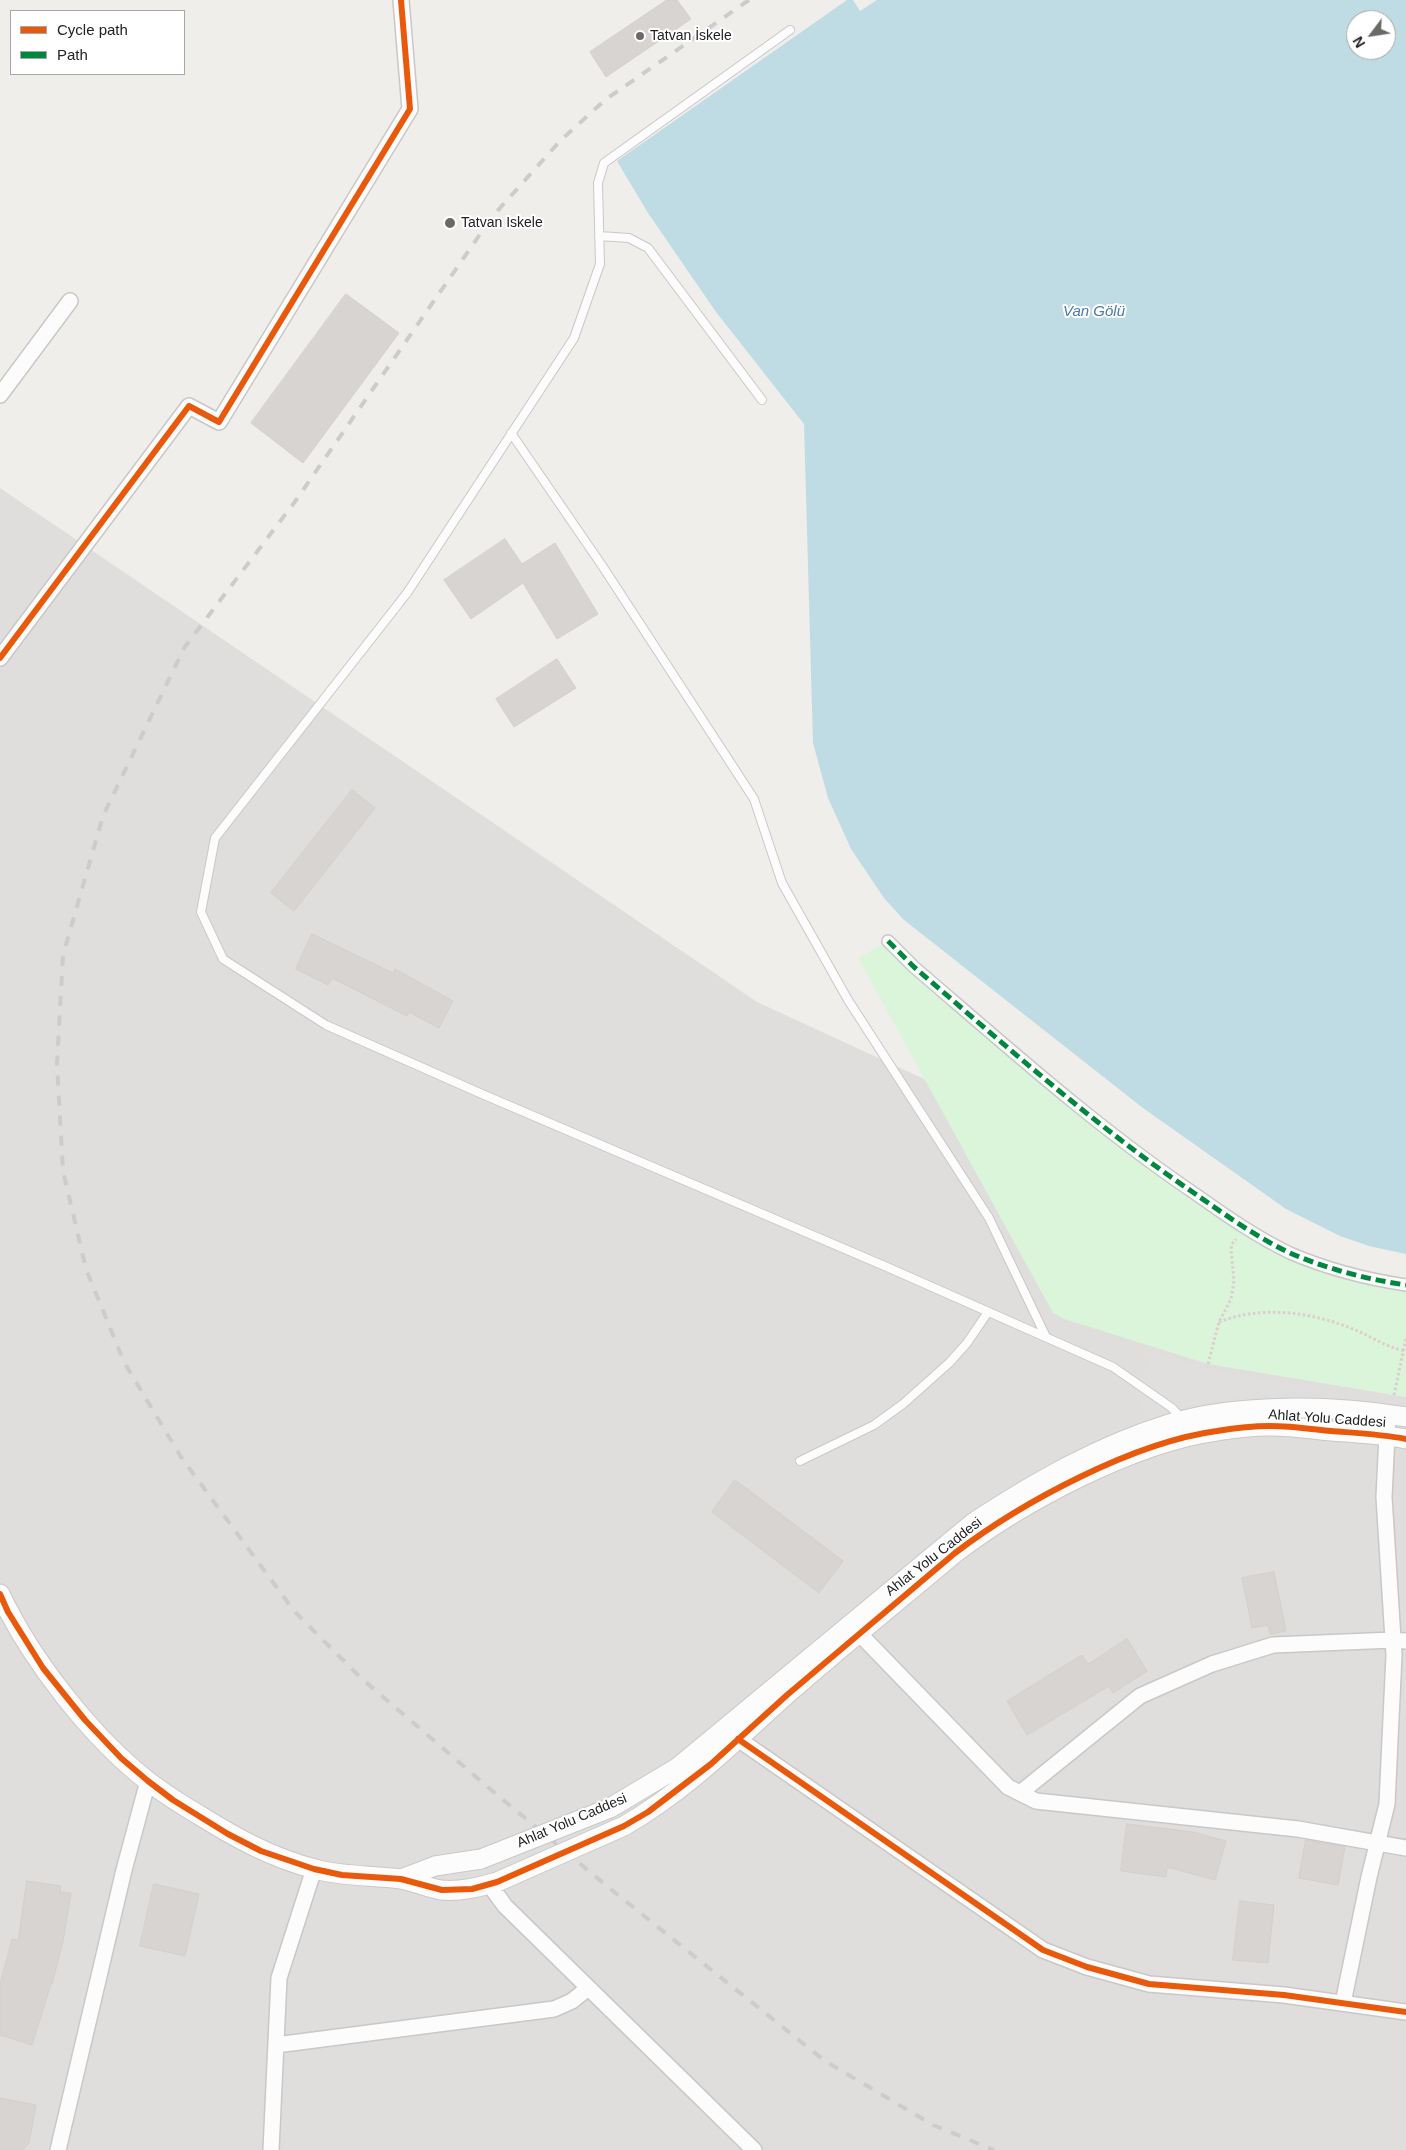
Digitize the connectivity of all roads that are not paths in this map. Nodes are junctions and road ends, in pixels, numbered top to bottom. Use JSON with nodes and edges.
{"nodes":[{"id":1,"x":402,"y":0,"type":"edge"},
{"id":2,"x":790,"y":30,"type":"dead end"},
{"id":3,"x":600,"y":236,"type":"junction"},
{"id":4,"x":70,"y":301,"type":"dead end"},
{"id":5,"x":0,"y":395,"type":"edge"},
{"id":6,"x":762,"y":400,"type":"dead end"},
{"id":7,"x":511,"y":433,"type":"junction"},
{"id":8,"x":0,"y":658,"type":"edge"},
{"id":9,"x":888,"y":941,"type":"dead end"},
{"id":10,"x":1406,"y":1285,"type":"edge"},
{"id":11,"x":988,"y":1312,"type":"junction"},
{"id":12,"x":1046,"y":1337,"type":"junction"},
{"id":13,"x":1397,"y":1415,"type":"edge"},
{"id":14,"x":1184,"y":1421,"type":"junction"},
{"id":15,"x":1197,"y":1435,"type":"junction"},
{"id":16,"x":1386,"y":1435,"type":"junction"},
{"id":17,"x":1406,"y":1438,"type":"edge"},
{"id":18,"x":800,"y":1461,"type":"dead end"},
{"id":19,"x":0,"y":1594,"type":"edge"},
{"id":20,"x":854,"y":1628,"type":"junction"},
{"id":21,"x":1400,"y":1640,"type":"edge"},
{"id":22,"x":738,"y":1739,"type":"junction"},
{"id":23,"x":148,"y":1782,"type":"junction"},
{"id":24,"x":1020,"y":1793,"type":"junction"},
{"id":25,"x":1378,"y":1842,"type":"junction"},
{"id":26,"x":1406,"y":1848,"type":"edge"},
{"id":27,"x":314,"y":1869,"type":"junction"},
{"id":28,"x":401,"y":1879,"type":"junction"},
{"id":29,"x":493,"y":1883,"type":"junction"},
{"id":30,"x":588,"y":1988,"type":"junction"},
{"id":31,"x":1343,"y":2003,"type":"junction"},
{"id":32,"x":1406,"y":2012,"type":"edge"},
{"id":33,"x":276,"y":2045,"type":"junction"},
{"id":34,"x":58,"y":2150,"type":"edge"},
{"id":35,"x":271,"y":2150,"type":"edge"},
{"id":36,"x":754,"y":2150,"type":"edge"}],
"edges":[{"from":1,"to":8,"type":"street"},
{"from":2,"to":3,"type":"lane"},
{"from":3,"to":6,"type":"lane"},
{"from":3,"to":7,"type":"lane"},
{"from":4,"to":5,"type":"street"},
{"from":7,"to":11,"type":"lane"},
{"from":7,"to":12,"type":"lane"},
{"from":9,"to":10,"type":"street"},
{"from":11,"to":12,"type":"lane"},
{"from":11,"to":18,"type":"lane"},
{"from":12,"to":14,"type":"lane"},
{"from":13,"to":14,"type":"street","name":"Ahlat Yolu Caddesi"},
{"from":13,"to":16,"type":"street"},
{"from":14,"to":15,"type":"lane"},
{"from":14,"to":20,"type":"street","name":"Ahlat Yolu Caddesi"},
{"from":15,"to":16,"type":"street","name":"Ahlat Yolu Caddesi"},
{"from":15,"to":20,"type":"street","name":"Ahlat Yolu Caddesi"},
{"from":16,"to":17,"type":"street","name":"Ahlat Yolu Caddesi"},
{"from":16,"to":21,"type":"street"},
{"from":19,"to":23,"type":"street"},
{"from":20,"to":22,"type":"street","name":"Ahlat Yolu Caddesi"},
{"from":20,"to":24,"type":"street"},
{"from":20,"to":28,"type":"street","name":"Ahlat Yolu Caddesi","bridge":true},
{"from":21,"to":24,"type":"street"},
{"from":21,"to":25,"type":"street"},
{"from":22,"to":29,"type":"street","name":"Ahlat Yolu Caddesi","bridge":true},
{"from":22,"to":31,"type":"street"},
{"from":23,"to":27,"type":"street"},
{"from":23,"to":34,"type":"street"},
{"from":24,"to":25,"type":"street"},
{"from":25,"to":26,"type":"street"},
{"from":25,"to":31,"type":"street"},
{"from":27,"to":28,"type":"street"},
{"from":27,"to":33,"type":"street"},
{"from":28,"to":29,"type":"street","name":"Ahlat Yolu Caddesi"},
{"from":29,"to":30,"type":"street"},
{"from":30,"to":33,"type":"street"},
{"from":30,"to":36,"type":"street"},
{"from":31,"to":32,"type":"street"},
{"from":33,"to":35,"type":"street"}]}
